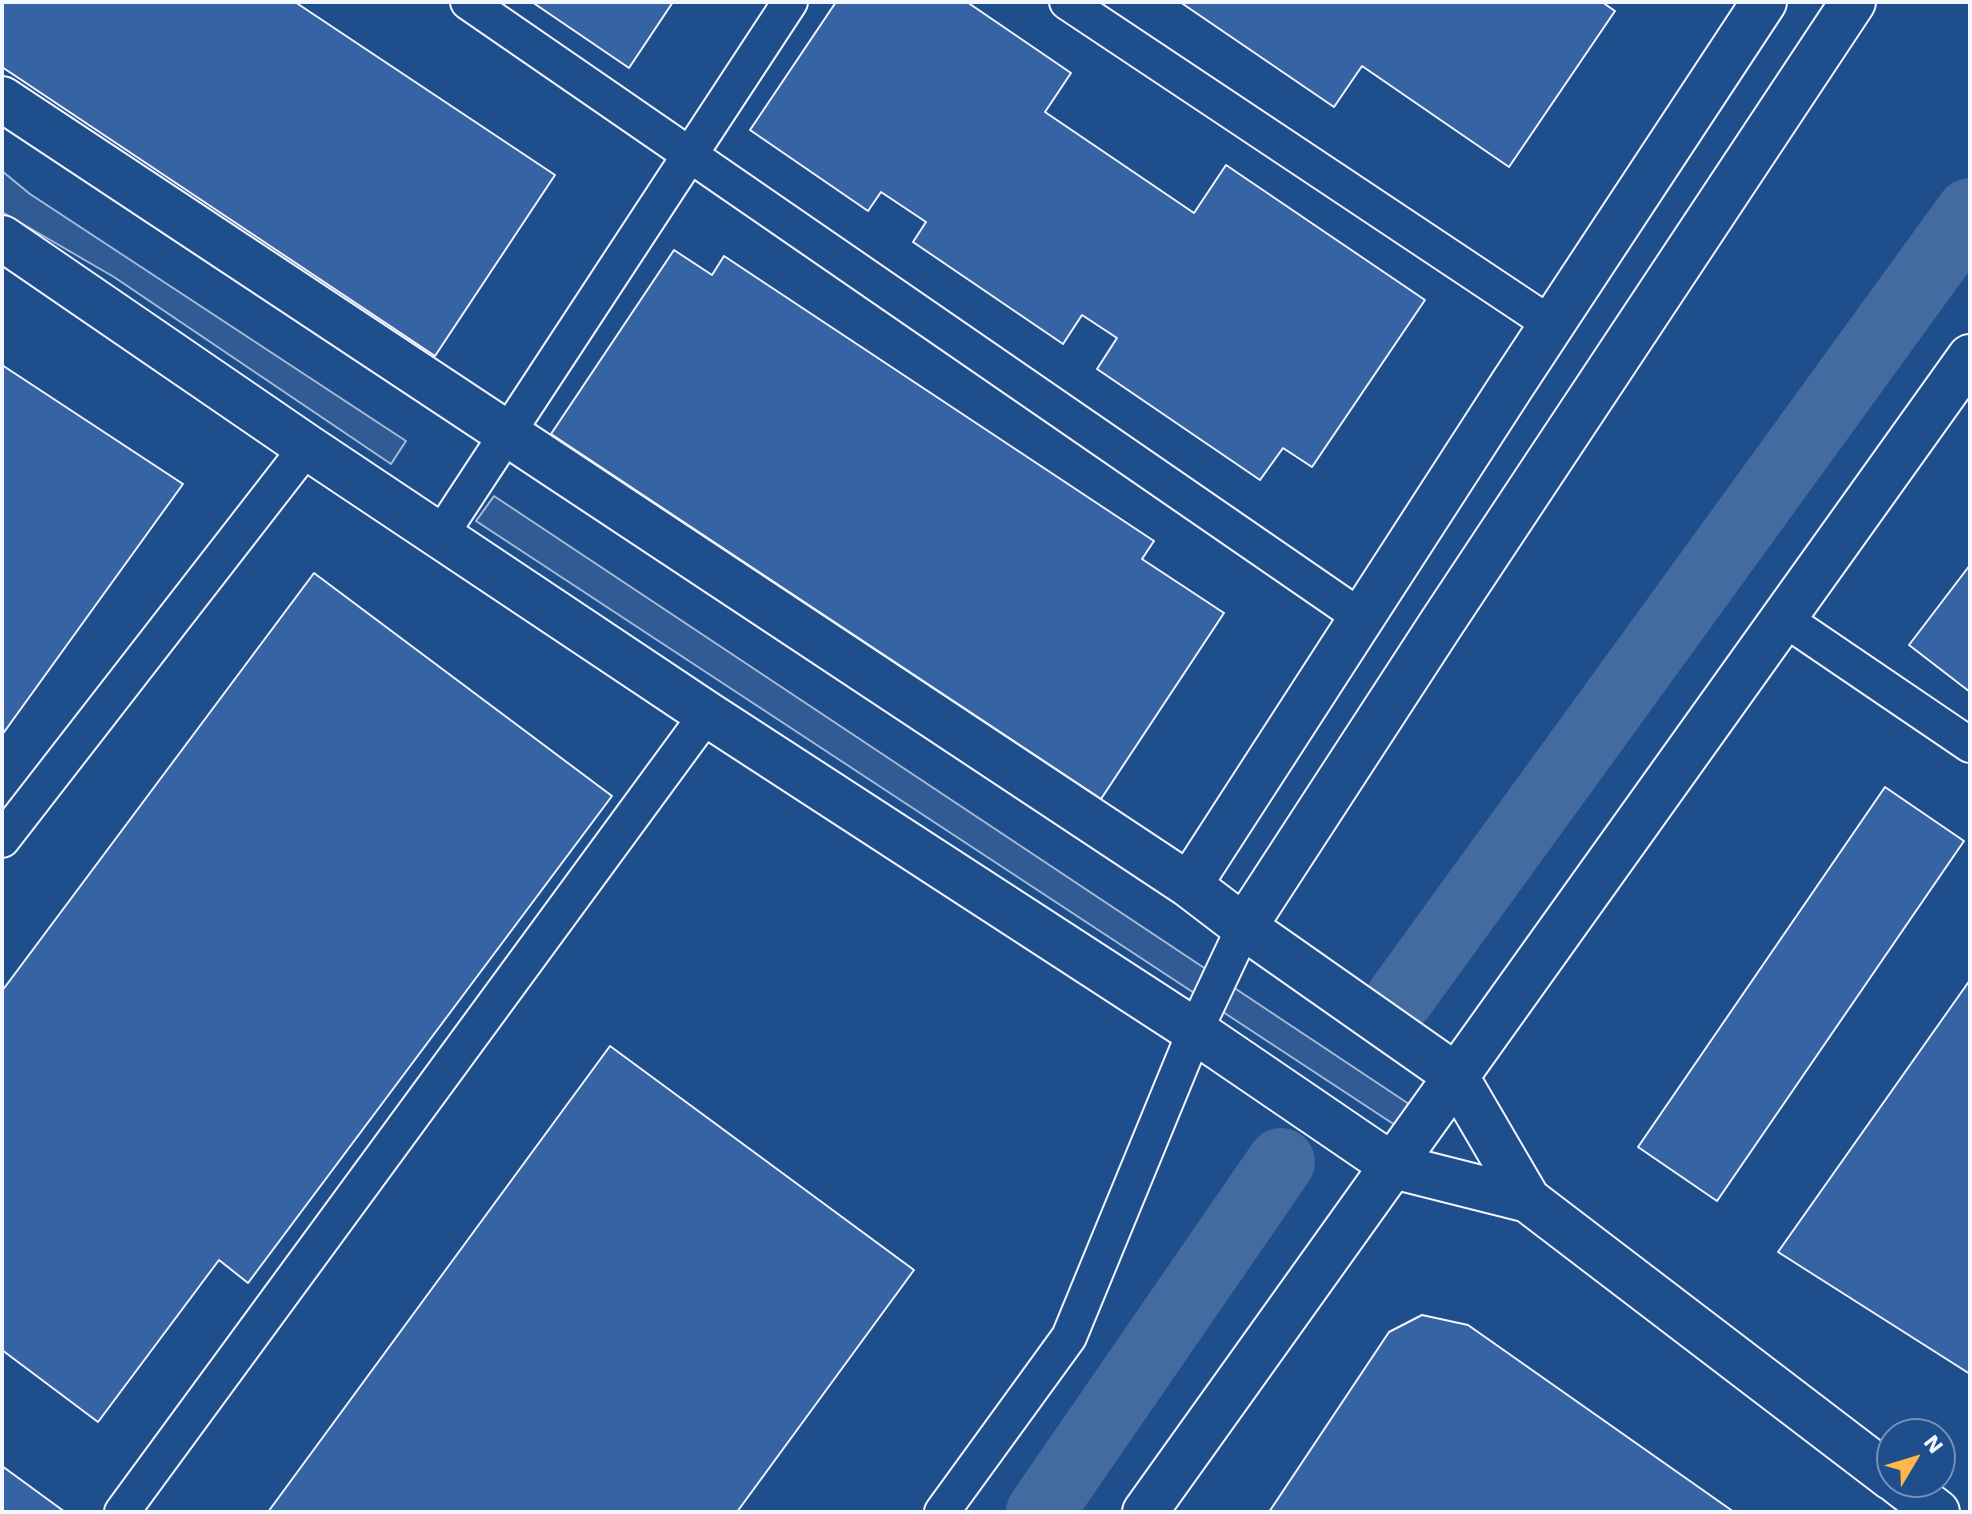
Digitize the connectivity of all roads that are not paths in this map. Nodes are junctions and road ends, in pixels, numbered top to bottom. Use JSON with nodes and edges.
{"nodes":[{"id":1,"x":468,"y":2,"type":"edge"},
{"id":2,"x":790,"y":2,"type":"edge"},
{"id":3,"x":1067,"y":2,"type":"edge"},
{"id":4,"x":1853,"y":2,"type":"edge"},
{"id":5,"x":1754,"y":5,"type":"edge"},
{"id":6,"x":2,"y":99,"type":"edge"},
{"id":7,"x":690,"y":155,"type":"junction"},
{"id":8,"x":2,"y":238,"type":"edge"},
{"id":9,"x":1552,"y":325,"type":"junction"},
{"id":10,"x":1970,"y":357,"type":"edge"},
{"id":11,"x":508,"y":433,"type":"junction"},
{"id":12,"x":307,"y":447,"type":"junction"},
{"id":13,"x":440,"y":536,"type":"junction"},
{"id":14,"x":1362,"y":618,"type":"junction"},
{"id":15,"x":1783,"y":618,"type":"junction"},
{"id":16,"x":707,"y":714,"type":"junction"},
{"id":17,"x":1970,"y":745,"type":"edge"},
{"id":18,"x":2,"y":840,"type":"edge"},
{"id":19,"x":1189,"y":885,"type":"junction"},
{"id":20,"x":1244,"y":927,"type":"junction"},
{"id":21,"x":1195,"y":1031,"type":"junction"},
{"id":22,"x":1455,"y":1075,"type":"junction"},
{"id":23,"x":1393,"y":1166,"type":"junction"},
{"id":24,"x":1528,"y":1200,"type":"junction"},
{"id":25,"x":1876,"y":1466,"type":"edge"},
{"id":26,"x":1919,"y":1498,"type":"edge"},
{"id":27,"x":122,"y":1512,"type":"edge"},
{"id":28,"x":942,"y":1512,"type":"edge"},
{"id":29,"x":1145,"y":1512,"type":"edge"},
{"id":30,"x":1937,"y":1512,"type":"edge"}],
"edges":[{"from":1,"to":7,"type":"street"},
{"from":2,"to":7,"type":"street"},
{"from":3,"to":9,"type":"street"},
{"from":4,"to":20,"type":"main road"},
{"from":5,"to":9,"type":"main road"},
{"from":6,"to":11,"type":"main road"},
{"from":7,"to":11,"type":"street"},
{"from":7,"to":14,"type":"street"},
{"from":8,"to":12,"type":"main road"},
{"from":9,"to":14,"type":"main road"},
{"from":10,"to":15,"type":"main road"},
{"from":11,"to":13,"type":"street"},
{"from":11,"to":19,"type":"main road"},
{"from":12,"to":13,"type":"main road"},
{"from":12,"to":18,"type":"street"},
{"from":13,"to":16,"type":"main road"},
{"from":14,"to":19,"type":"main road"},
{"from":15,"to":17,"type":"street"},
{"from":15,"to":22,"type":"main road"},
{"from":16,"to":21,"type":"main road"},
{"from":16,"to":27,"type":"street"},
{"from":19,"to":20,"type":"main road"},
{"from":20,"to":21,"type":"street"},
{"from":20,"to":22,"type":"main road"},
{"from":21,"to":23,"type":"main road"},
{"from":21,"to":28,"type":"street"},
{"from":22,"to":23,"type":"main road"},
{"from":22,"to":24,"type":"main road"},
{"from":23,"to":24,"type":"main road"},
{"from":23,"to":29,"type":"main road"},
{"from":24,"to":25,"type":"main road"},
{"from":26,"to":30,"type":"main road"}]}
